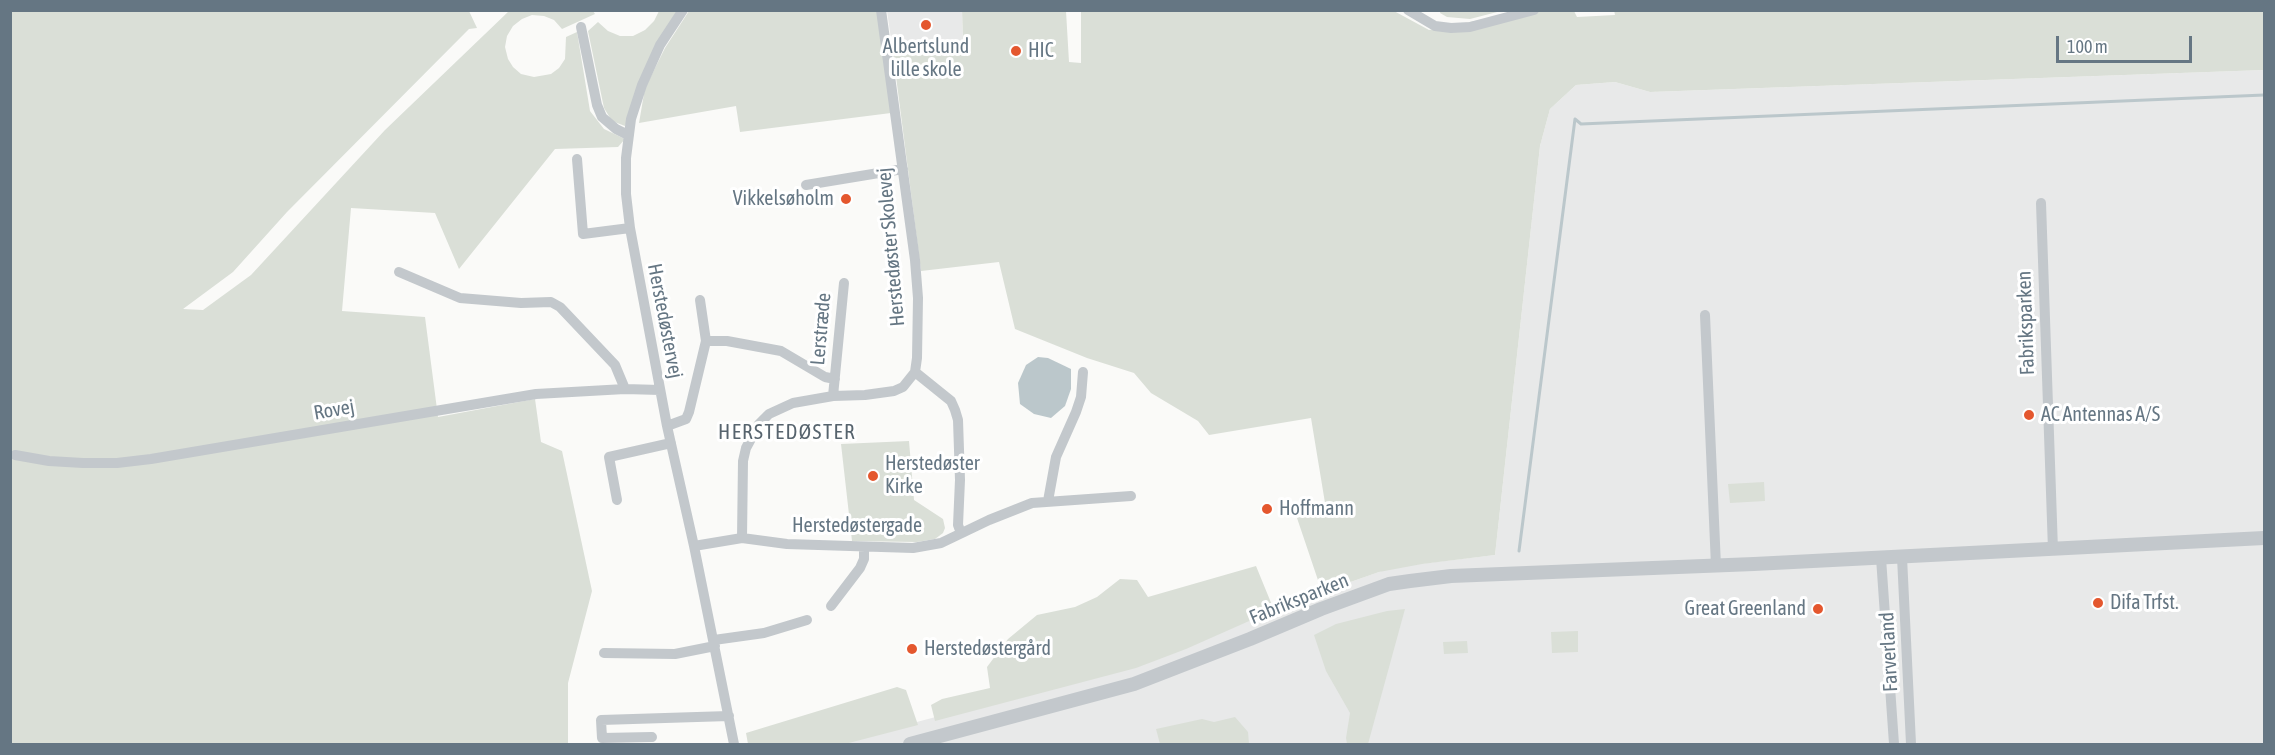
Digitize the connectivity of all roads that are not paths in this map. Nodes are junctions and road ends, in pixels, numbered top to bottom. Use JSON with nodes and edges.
{"nodes":[{"id":1,"x":683,"y":10,"type":"edge"},
{"id":2,"x":881,"y":10,"type":"edge"},
{"id":3,"x":1408,"y":10,"type":"edge"},
{"id":4,"x":1534,"y":10,"type":"edge"},
{"id":5,"x":580,"y":27,"type":"dead end"},
{"id":6,"x":628,"y":135,"type":"junction"},
{"id":7,"x":577,"y":159,"type":"dead end"},
{"id":8,"x":903,"y":169,"type":"junction"},
{"id":9,"x":806,"y":185,"type":"dead end"},
{"id":10,"x":2041,"y":202,"type":"dead end"},
{"id":11,"x":630,"y":228,"type":"junction"},
{"id":12,"x":399,"y":272,"type":"dead end"},
{"id":13,"x":844,"y":283,"type":"dead end"},
{"id":14,"x":700,"y":300,"type":"dead end"},
{"id":15,"x":1705,"y":315,"type":"dead end"},
{"id":16,"x":706,"y":341,"type":"junction"},
{"id":17,"x":915,"y":372,"type":"junction"},
{"id":18,"x":1083,"y":372,"type":"dead end"},
{"id":19,"x":835,"y":379,"type":"junction"},
{"id":20,"x":625,"y":389,"type":"junction"},
{"id":21,"x":660,"y":390,"type":"junction"},
{"id":22,"x":833,"y":396,"type":"junction"},
{"id":23,"x":667,"y":426,"type":"junction"},
{"id":24,"x":671,"y":443,"type":"junction"},
{"id":25,"x":15,"y":454,"type":"dead end"},
{"id":26,"x":1131,"y":496,"type":"dead end"},
{"id":27,"x":617,"y":500,"type":"dead end"},
{"id":28,"x":1048,"y":501,"type":"junction"},
{"id":29,"x":961,"y":533,"type":"junction"},
{"id":30,"x":742,"y":538,"type":"junction"},
{"id":31,"x":2265,"y":538,"type":"edge"},
{"id":32,"x":694,"y":546,"type":"junction"},
{"id":33,"x":864,"y":548,"type":"junction"},
{"id":34,"x":2053,"y":550,"type":"junction"},
{"id":35,"x":1902,"y":557,"type":"junction"},
{"id":36,"x":1881,"y":558,"type":"junction"},
{"id":37,"x":1716,"y":566,"type":"junction"},
{"id":38,"x":831,"y":606,"type":"dead end"},
{"id":39,"x":807,"y":620,"type":"dead end"},
{"id":40,"x":714,"y":643,"type":"junction"},
{"id":41,"x":604,"y":653,"type":"dead end"},
{"id":42,"x":1909,"y":704,"type":"junction"},
{"id":43,"x":1891,"y":705,"type":"junction"},
{"id":44,"x":729,"y":716,"type":"junction"},
{"id":45,"x":652,"y":718,"type":"junction"},
{"id":46,"x":652,"y":741,"type":"edge"},
{"id":47,"x":734,"y":744,"type":"edge"},
{"id":48,"x":910,"y":744,"type":"edge"},
{"id":49,"x":1894,"y":744,"type":"edge"},
{"id":50,"x":1911,"y":744,"type":"edge"}],
"edges":[{"from":1,"to":6,"type":"street","name":"Herstedøstervej"},
{"from":2,"to":8,"type":"street","name":"Herstedøster Skolevej"},
{"from":3,"to":4,"type":"street"},
{"from":5,"to":6,"type":"street"},
{"from":6,"to":11,"type":"street","name":"Herstedøstervej"},
{"from":7,"to":11,"type":"street"},
{"from":8,"to":9,"type":"street"},
{"from":8,"to":17,"type":"street","name":"Herstedøster Skolevej"},
{"from":10,"to":34,"type":"street","name":"Fabriksparken"},
{"from":11,"to":21,"type":"street","name":"Herstedøstervej"},
{"from":12,"to":20,"type":"street"},
{"from":13,"to":19,"type":"street","name":"Lerstræde"},
{"from":14,"to":16,"type":"street"},
{"from":15,"to":37,"type":"street"},
{"from":16,"to":19,"type":"street","name":"Lerstræde"},
{"from":16,"to":23,"type":"street"},
{"from":17,"to":22,"type":"street"},
{"from":17,"to":29,"type":"street"},
{"from":18,"to":28,"type":"street"},
{"from":19,"to":22,"type":"street","name":"Lerstræde"},
{"from":20,"to":21,"type":"street","name":"Rovej"},
{"from":20,"to":25,"type":"street","name":"Rovej"},
{"from":21,"to":23,"type":"street","name":"Herstedøstervej"},
{"from":22,"to":30,"type":"street"},
{"from":23,"to":24,"type":"street","name":"Herstedøstervej"},
{"from":24,"to":27,"type":"street"},
{"from":24,"to":32,"type":"street","name":"Herstedøstervej"},
{"from":26,"to":28,"type":"street","name":"Herstedøstergade"},
{"from":28,"to":29,"type":"street","name":"Herstedøstergade"},
{"from":29,"to":33,"type":"street","name":"Herstedøstergade"},
{"from":30,"to":32,"type":"street","name":"Herstedøstergade"},
{"from":30,"to":33,"type":"street","name":"Herstedøstergade"},
{"from":31,"to":34,"type":"street","name":"Fabriksparken"},
{"from":32,"to":40,"type":"street","name":"Herstedøstervej"},
{"from":33,"to":38,"type":"street"},
{"from":34,"to":35,"type":"street","name":"Fabriksparken"},
{"from":35,"to":36,"type":"street","name":"Fabriksparken"},
{"from":35,"to":42,"type":"street","name":"Farverland"},
{"from":36,"to":37,"type":"street","name":"Fabriksparken"},
{"from":36,"to":43,"type":"street","name":"Farverland"},
{"from":37,"to":48,"type":"street","name":"Fabriksparken"},
{"from":39,"to":40,"type":"street"},
{"from":40,"to":41,"type":"street"},
{"from":40,"to":44,"type":"street","name":"Herstedøstervej"},
{"from":42,"to":43,"type":"street"},
{"from":42,"to":50,"type":"street","name":"Farverland"},
{"from":43,"to":49,"type":"street","name":"Farverland"},
{"from":44,"to":45,"type":"street"},
{"from":44,"to":47,"type":"street","name":"Herstedøstervej"},
{"from":45,"to":46,"type":"street"},
{"from":45,"to":46,"type":"street"}]}
